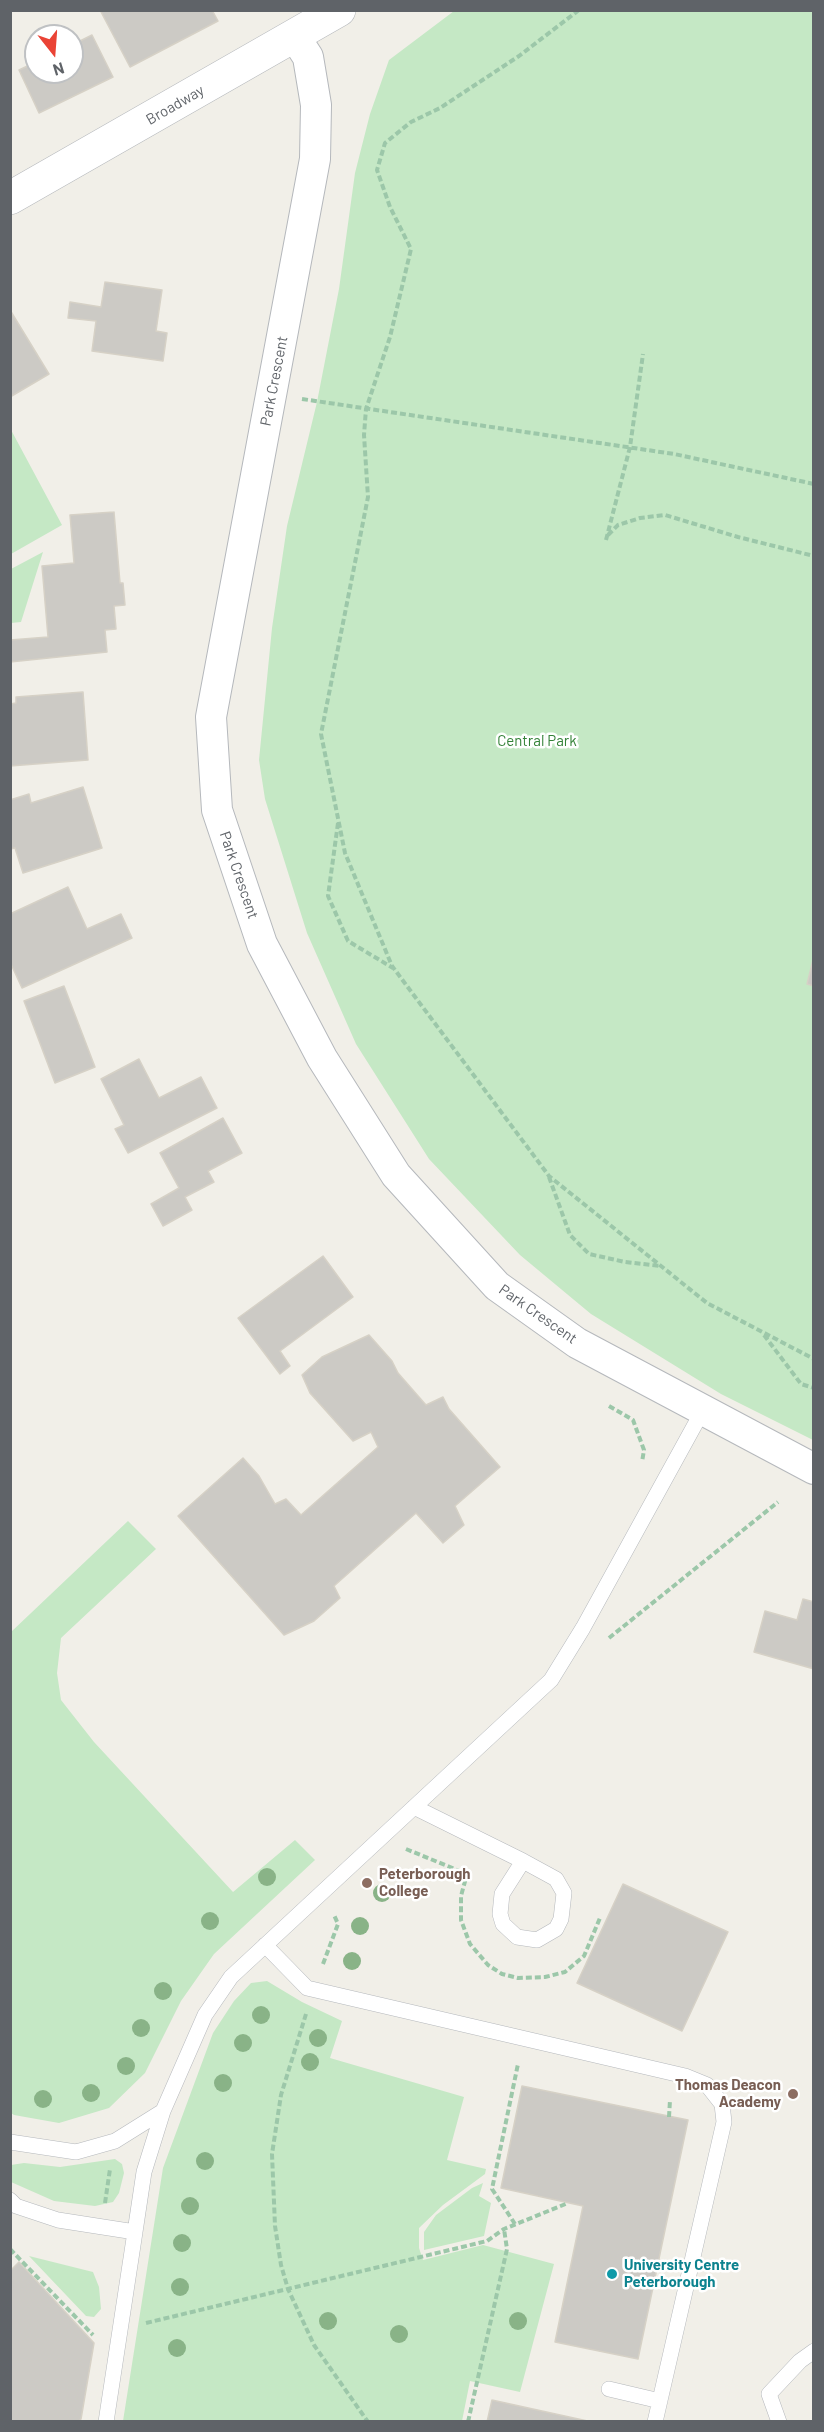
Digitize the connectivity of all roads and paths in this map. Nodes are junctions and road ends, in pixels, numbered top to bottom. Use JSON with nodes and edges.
{"nodes":[{"id":1,"x":339,"y":10,"type":"edge"},
{"id":2,"x":579,"y":10,"type":"edge"},
{"id":3,"x":295,"y":37,"type":"junction"},
{"id":4,"x":10,"y":198,"type":"edge"},
{"id":5,"x":643,"y":354,"type":"dead end"},
{"id":6,"x":317,"y":402,"type":"dead end"},
{"id":7,"x":366,"y":408,"type":"junction"},
{"id":8,"x":630,"y":447,"type":"junction"},
{"id":9,"x":813,"y":484,"type":"edge"},
{"id":10,"x":813,"y":556,"type":"edge"},
{"id":11,"x":338,"y":820,"type":"junction"},
{"id":12,"x":393,"y":968,"type":"junction"},
{"id":13,"x":549,"y":1176,"type":"junction"},
{"id":14,"x":661,"y":1266,"type":"junction"},
{"id":15,"x":762,"y":1332,"type":"junction"},
{"id":16,"x":813,"y":1359,"type":"edge"},
{"id":17,"x":813,"y":1388,"type":"edge"},
{"id":18,"x":703,"y":1410,"type":"junction"},
{"id":19,"x":813,"y":1470,"type":"edge"},
{"id":20,"x":778,"y":1502,"type":"dead end"},
{"id":21,"x":572,"y":1648,"type":"junction"},
{"id":22,"x":414,"y":1808,"type":"junction"},
{"id":23,"x":523,"y":1861,"type":"junction"},
{"id":24,"x":334,"y":1915,"type":"dead end"},
{"id":25,"x":265,"y":1945,"type":"junction"},
{"id":26,"x":315,"y":1989,"type":"junction"},
{"id":27,"x":519,"y":2059,"type":"dead end"},
{"id":28,"x":163,"y":2111,"type":"junction"},
{"id":29,"x":10,"y":2142,"type":"edge"},
{"id":30,"x":10,"y":2200,"type":"edge"},
{"id":31,"x":515,"y":2224,"type":"dead end"},
{"id":32,"x":504,"y":2229,"type":"dead end"},
{"id":33,"x":135,"y":2232,"type":"junction"},
{"id":34,"x":10,"y":2248,"type":"edge"},
{"id":35,"x":98,"y":2340,"type":"dead end"},
{"id":36,"x":813,"y":2351,"type":"edge"},
{"id":37,"x":609,"y":2389,"type":"dead end"},
{"id":38,"x":660,"y":2401,"type":"junction"},
{"id":39,"x":106,"y":2421,"type":"edge"},
{"id":40,"x":368,"y":2421,"type":"edge"},
{"id":41,"x":468,"y":2421,"type":"edge"},
{"id":42,"x":656,"y":2421,"type":"edge"},
{"id":43,"x":779,"y":2421,"type":"edge"}],
"edges":[{"from":1,"to":3,"type":"street","name":"Broadway"},
{"from":2,"to":7,"type":"path"},
{"from":3,"to":4,"type":"street","name":"Broadway"},
{"from":3,"to":18,"type":"street","name":"Park Crescent"},
{"from":5,"to":8,"type":"path"},
{"from":6,"to":7,"type":"path"},
{"from":7,"to":8,"type":"path"},
{"from":7,"to":11,"type":"path"},
{"from":8,"to":9,"type":"path"},
{"from":8,"to":10,"type":"path"},
{"from":11,"to":12,"type":"path"},
{"from":11,"to":12,"type":"path"},
{"from":12,"to":13,"type":"path"},
{"from":13,"to":14,"type":"path"},
{"from":13,"to":14,"type":"path"},
{"from":14,"to":15,"type":"path"},
{"from":15,"to":16,"type":"path"},
{"from":15,"to":17,"type":"path"},
{"from":18,"to":19,"type":"street","name":"Park Crescent"},
{"from":18,"to":21,"type":"lane"},
{"from":20,"to":21,"type":"path"},
{"from":21,"to":22,"type":"lane"},
{"from":22,"to":23,"type":"lane"},
{"from":22,"to":25,"type":"lane"},
{"from":23,"to":23,"type":"lane"},
{"from":24,"to":26,"type":"path"},
{"from":25,"to":26,"type":"lane"},
{"from":25,"to":28,"type":"lane"},
{"from":26,"to":38,"type":"lane"},
{"from":26,"to":40,"type":"path"},
{"from":27,"to":31,"type":"path"},
{"from":28,"to":29,"type":"lane"},
{"from":28,"to":33,"type":"lane"},
{"from":30,"to":33,"type":"lane"},
{"from":32,"to":41,"type":"path"},
{"from":33,"to":39,"type":"lane"},
{"from":34,"to":35,"type":"path"},
{"from":36,"to":43,"type":"lane"},
{"from":37,"to":38,"type":"lane"},
{"from":38,"to":42,"type":"lane"}]}
